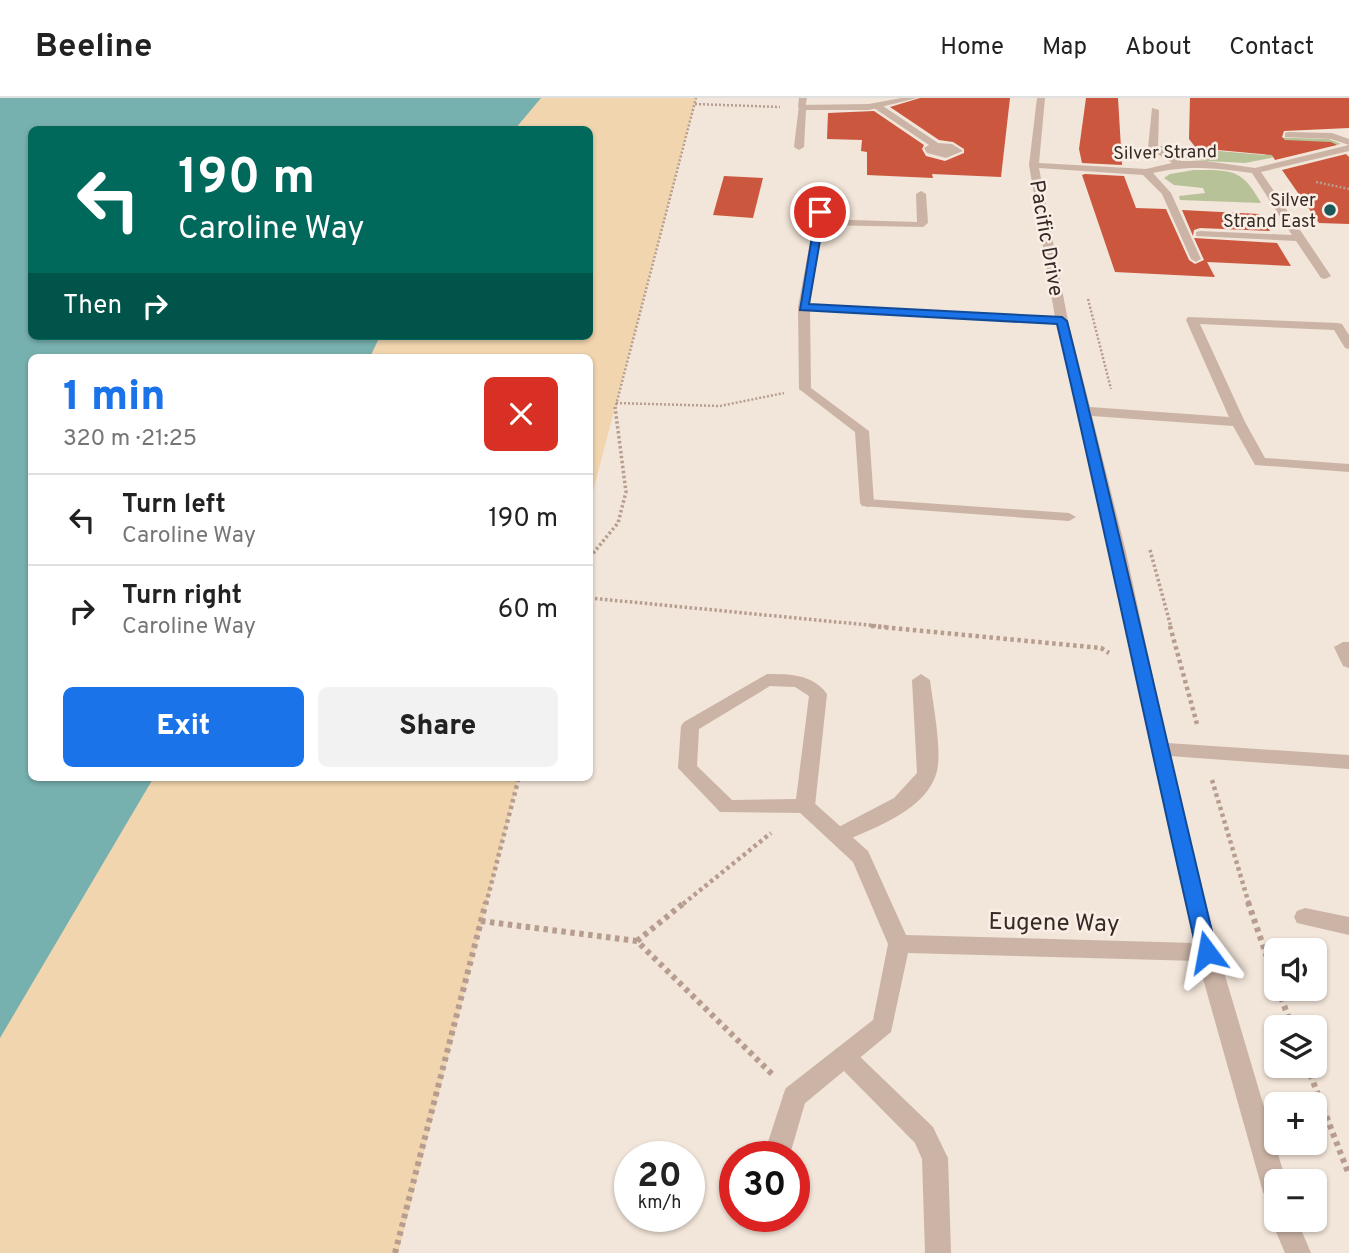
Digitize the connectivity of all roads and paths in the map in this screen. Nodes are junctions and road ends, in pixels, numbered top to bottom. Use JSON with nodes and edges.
{"nodes":[{"id":1,"x":696,"y":98,"type":"edge"},
{"id":2,"x":914,"y":98,"type":"edge"},
{"id":3,"x":1041,"y":98,"type":"edge"},
{"id":4,"x":802,"y":103,"type":"edge"},
{"id":5,"x":695,"y":104,"type":"junction"},
{"id":6,"x":877,"y":106,"type":"junction"},
{"id":7,"x":1155,"y":110,"type":"dead end"},
{"id":8,"x":1288,"y":135,"type":"dead end"},
{"id":9,"x":1349,"y":142,"type":"edge"},
{"id":10,"x":936,"y":146,"type":"dead end"},
{"id":11,"x":799,"y":147,"type":"dead end"},
{"id":12,"x":1349,"y":149,"type":"edge"},
{"id":13,"x":1180,"y":164,"type":"junction"},
{"id":14,"x":1034,"y":165,"type":"junction"},
{"id":15,"x":1255,"y":171,"type":"junction"},
{"id":16,"x":1146,"y":172,"type":"junction"},
{"id":17,"x":921,"y":194,"type":"dead end"},
{"id":18,"x":1200,"y":234,"type":"dead end"},
{"id":19,"x":1300,"y":238,"type":"junction"},
{"id":20,"x":1196,"y":259,"type":"dead end"},
{"id":21,"x":1325,"y":276,"type":"dead end"},
{"id":22,"x":1087,"y":299,"type":"dead end"},
{"id":23,"x":804,"y":307,"type":"junction"},
{"id":24,"x":1062,"y":321,"type":"junction"},
{"id":25,"x":1349,"y":345,"type":"edge"},
{"id":26,"x":806,"y":389,"type":"junction"},
{"id":27,"x":616,"y":403,"type":"junction"},
{"id":28,"x":1083,"y":411,"type":"junction"},
{"id":29,"x":1118,"y":412,"type":"junction"},
{"id":30,"x":1238,"y":422,"type":"junction"},
{"id":31,"x":1349,"y":468,"type":"edge"},
{"id":32,"x":1069,"y":517,"type":"dead end"},
{"id":33,"x":1147,"y":542,"type":"dead end"},
{"id":34,"x":593,"y":553,"type":"edge"},
{"id":35,"x":593,"y":598,"type":"edge"},
{"id":36,"x":1143,"y":673,"type":"junction"},
{"id":37,"x":922,"y":680,"type":"dead end"},
{"id":38,"x":1159,"y":748,"type":"junction"},
{"id":39,"x":1204,"y":750,"type":"junction"},
{"id":40,"x":1349,"y":762,"type":"edge"},
{"id":41,"x":518,"y":781,"type":"edge"},
{"id":42,"x":805,"y":806,"type":"junction"},
{"id":43,"x":838,"y":836,"type":"junction"},
{"id":44,"x":1305,"y":917,"type":"dead end"},
{"id":45,"x":481,"y":921,"type":"junction"},
{"id":46,"x":1349,"y":926,"type":"edge"},
{"id":47,"x":637,"y":941,"type":"junction"},
{"id":48,"x":899,"y":944,"type":"junction"},
{"id":49,"x":1264,"y":948,"type":"edge"},
{"id":50,"x":1207,"y":952,"type":"junction"},
{"id":51,"x":844,"y":1056,"type":"junction"},
{"id":52,"x":1312,"y":1078,"type":"edge"},
{"id":53,"x":795,"y":1096,"type":"junction"},
{"id":54,"x":781,"y":1141,"type":"edge"},
{"id":55,"x":1269,"y":1169,"type":"edge"},
{"id":56,"x":1349,"y":1175,"type":"edge"},
{"id":57,"x":1289,"y":1232,"type":"edge"},
{"id":58,"x":395,"y":1253,"type":"edge"},
{"id":59,"x":938,"y":1253,"type":"edge"},
{"id":60,"x":1298,"y":1253,"type":"edge"}],
"edges":[{"from":1,"to":5,"type":"path"},
{"from":2,"to":6,"type":"street"},
{"from":3,"to":14,"type":"street","name":"Pacific Drive"},
{"from":4,"to":5,"type":"path"},
{"from":4,"to":6,"type":"street"},
{"from":4,"to":11,"type":"street"},
{"from":5,"to":27,"type":"path"},
{"from":6,"to":10,"type":"street"},
{"from":7,"to":13,"type":"street"},
{"from":8,"to":9,"type":"street"},
{"from":12,"to":15,"type":"street"},
{"from":13,"to":15,"type":"street","name":"Silver Strand"},
{"from":13,"to":16,"type":"street","name":"Silver Strand"},
{"from":14,"to":16,"type":"street","name":"Silver Strand"},
{"from":14,"to":24,"type":"street","name":"Pacific Drive"},
{"from":15,"to":19,"type":"street"},
{"from":16,"to":20,"type":"street"},
{"from":17,"to":23,"type":"street"},
{"from":18,"to":19,"type":"street"},
{"from":19,"to":21,"type":"street"},
{"from":22,"to":29,"type":"path"},
{"from":23,"to":24,"type":"street"},
{"from":23,"to":26,"type":"street"},
{"from":24,"to":28,"type":"street","name":"Pacific Drive"},
{"from":25,"to":30,"type":"street"},
{"from":26,"to":27,"type":"path"},
{"from":26,"to":32,"type":"street"},
{"from":27,"to":34,"type":"path"},
{"from":28,"to":29,"type":"street"},
{"from":28,"to":36,"type":"street","name":"Pacific Drive"},
{"from":29,"to":30,"type":"street"},
{"from":30,"to":31,"type":"street"},
{"from":33,"to":39,"type":"path"},
{"from":35,"to":36,"type":"path"},
{"from":36,"to":38,"type":"street","name":"Pacific Drive"},
{"from":37,"to":43,"type":"street"},
{"from":38,"to":39,"type":"street"},
{"from":38,"to":50,"type":"street","name":"Pacific Drive"},
{"from":39,"to":40,"type":"street"},
{"from":39,"to":49,"type":"path"},
{"from":41,"to":45,"type":"path"},
{"from":42,"to":42,"type":"street"},
{"from":42,"to":43,"type":"street"},
{"from":42,"to":47,"type":"path"},
{"from":43,"to":48,"type":"street"},
{"from":44,"to":46,"type":"street"},
{"from":45,"to":47,"type":"path"},
{"from":45,"to":58,"type":"path"},
{"from":47,"to":53,"type":"path"},
{"from":48,"to":50,"type":"street","name":"Eugene Way"},
{"from":48,"to":51,"type":"street"},
{"from":50,"to":55,"type":"street","name":"Pacific Drive"},
{"from":51,"to":53,"type":"street"},
{"from":51,"to":59,"type":"street"},
{"from":52,"to":56,"type":"path"},
{"from":53,"to":54,"type":"street"},
{"from":57,"to":60,"type":"street"}]}
